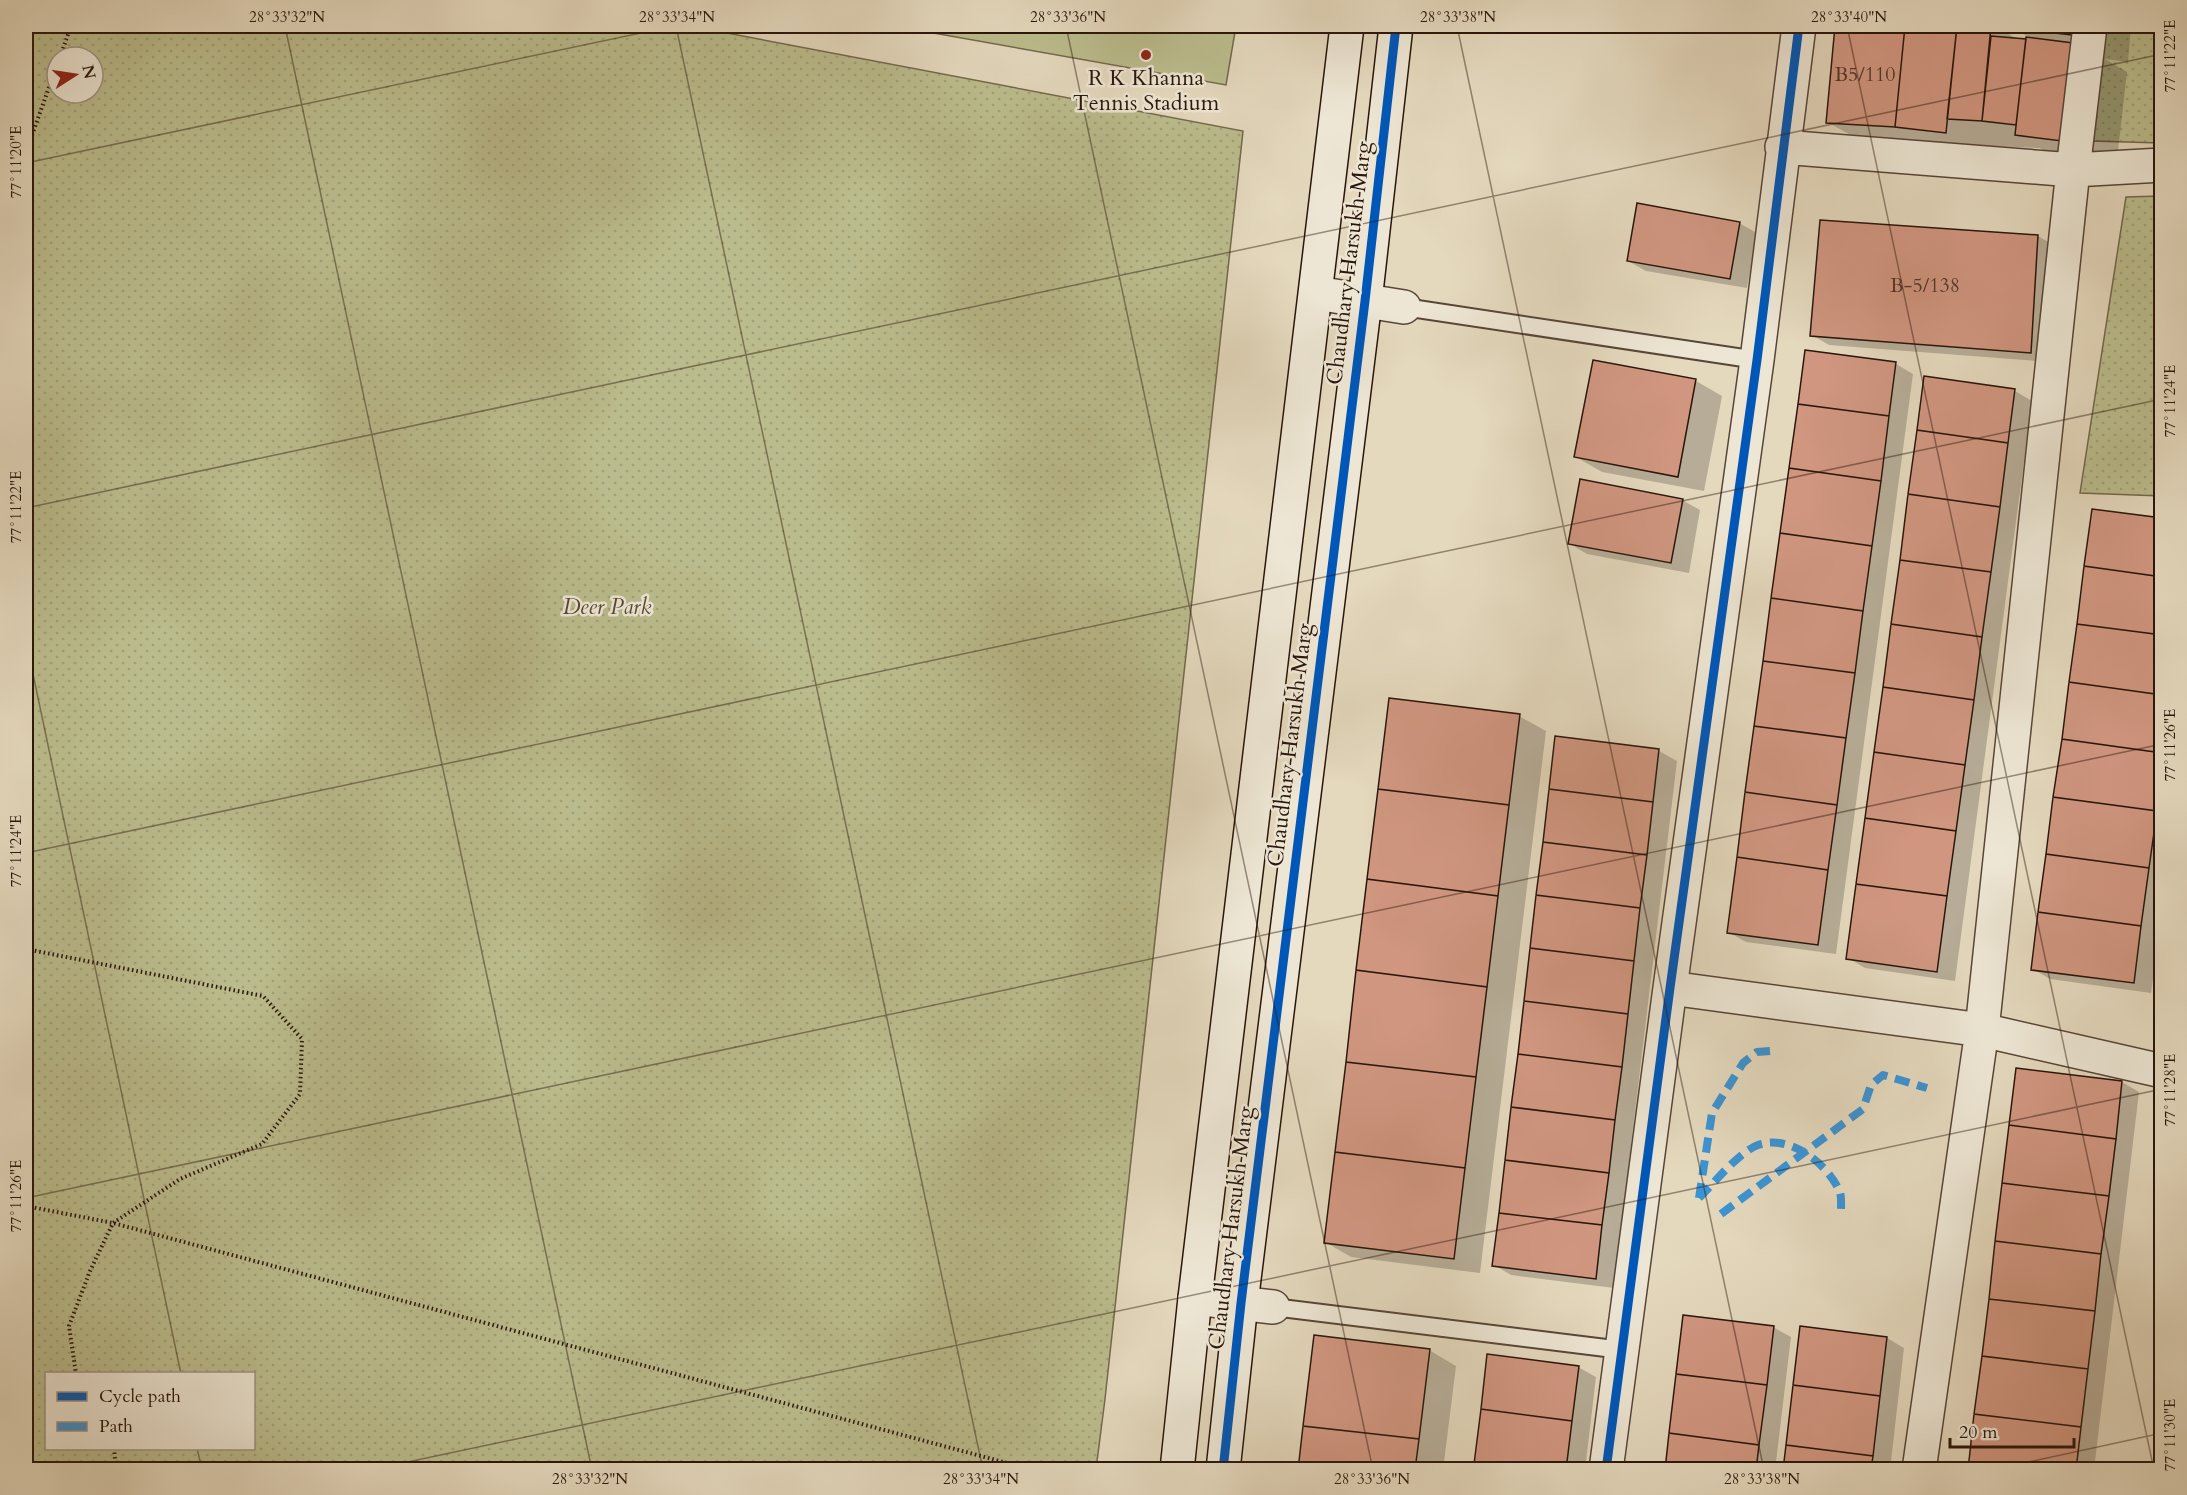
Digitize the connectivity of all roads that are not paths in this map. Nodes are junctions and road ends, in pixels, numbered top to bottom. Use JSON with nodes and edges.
{"nodes":[{"id":1,"x":1347,"y":26,"type":"edge"},
{"id":2,"x":1396,"y":26,"type":"edge"},
{"id":3,"x":1799,"y":26,"type":"edge"},
{"id":4,"x":2090,"y":26,"type":"edge"},
{"id":5,"x":1782,"y":147,"type":"junction"},
{"id":6,"x":2162,"y":165,"type":"edge"},
{"id":7,"x":2073,"y":170,"type":"junction"},
{"id":8,"x":1316,"y":293,"type":"junction"},
{"id":9,"x":1365,"y":301,"type":"junction"},
{"id":10,"x":1404,"y":307,"type":"joint"},
{"id":11,"x":1757,"y":360,"type":"junction"},
{"id":12,"x":1670,"y":988,"type":"junction"},
{"id":13,"x":1982,"y":1030,"type":"junction"},
{"id":14,"x":2162,"y":1071,"type":"edge"},
{"id":15,"x":1195,"y":1298,"type":"junction"},
{"id":16,"x":1257,"y":1305,"type":"junction"},
{"id":17,"x":1622,"y":1350,"type":"junction"},
{"id":18,"x":1177,"y":1470,"type":"edge"},
{"id":19,"x":1223,"y":1470,"type":"edge"},
{"id":20,"x":1606,"y":1470,"type":"edge"},
{"id":21,"x":1919,"y":1470,"type":"edge"}],
"edges":[{"from":1,"to":8,"type":"street","name":"Chaudhary Harsukh Marg"},
{"from":2,"to":9,"type":"street","name":"Chaudhary Harsukh Marg"},
{"from":3,"to":5,"type":"street"},
{"from":4,"to":7,"type":"street"},
{"from":5,"to":7,"type":"street"},
{"from":5,"to":11,"type":"street"},
{"from":6,"to":7,"type":"street"},
{"from":7,"to":13,"type":"street"},
{"from":8,"to":9,"type":"street"},
{"from":8,"to":15,"type":"street","name":"Chaudhary Harsukh Marg"},
{"from":9,"to":10,"type":"street"},
{"from":9,"to":16,"type":"street","name":"Chaudhary Harsukh Marg"},
{"from":10,"to":11,"type":"lane"},
{"from":11,"to":12,"type":"street"},
{"from":12,"to":13,"type":"street"},
{"from":12,"to":17,"type":"street"},
{"from":13,"to":14,"type":"street"},
{"from":13,"to":21,"type":"street"},
{"from":15,"to":16,"type":"street"},
{"from":15,"to":18,"type":"street","name":"Chaudhary Harsukh Marg"},
{"from":16,"to":17,"type":"lane"},
{"from":16,"to":19,"type":"street","name":"Chaudhary Harsukh Marg"},
{"from":17,"to":20,"type":"street"}]}
